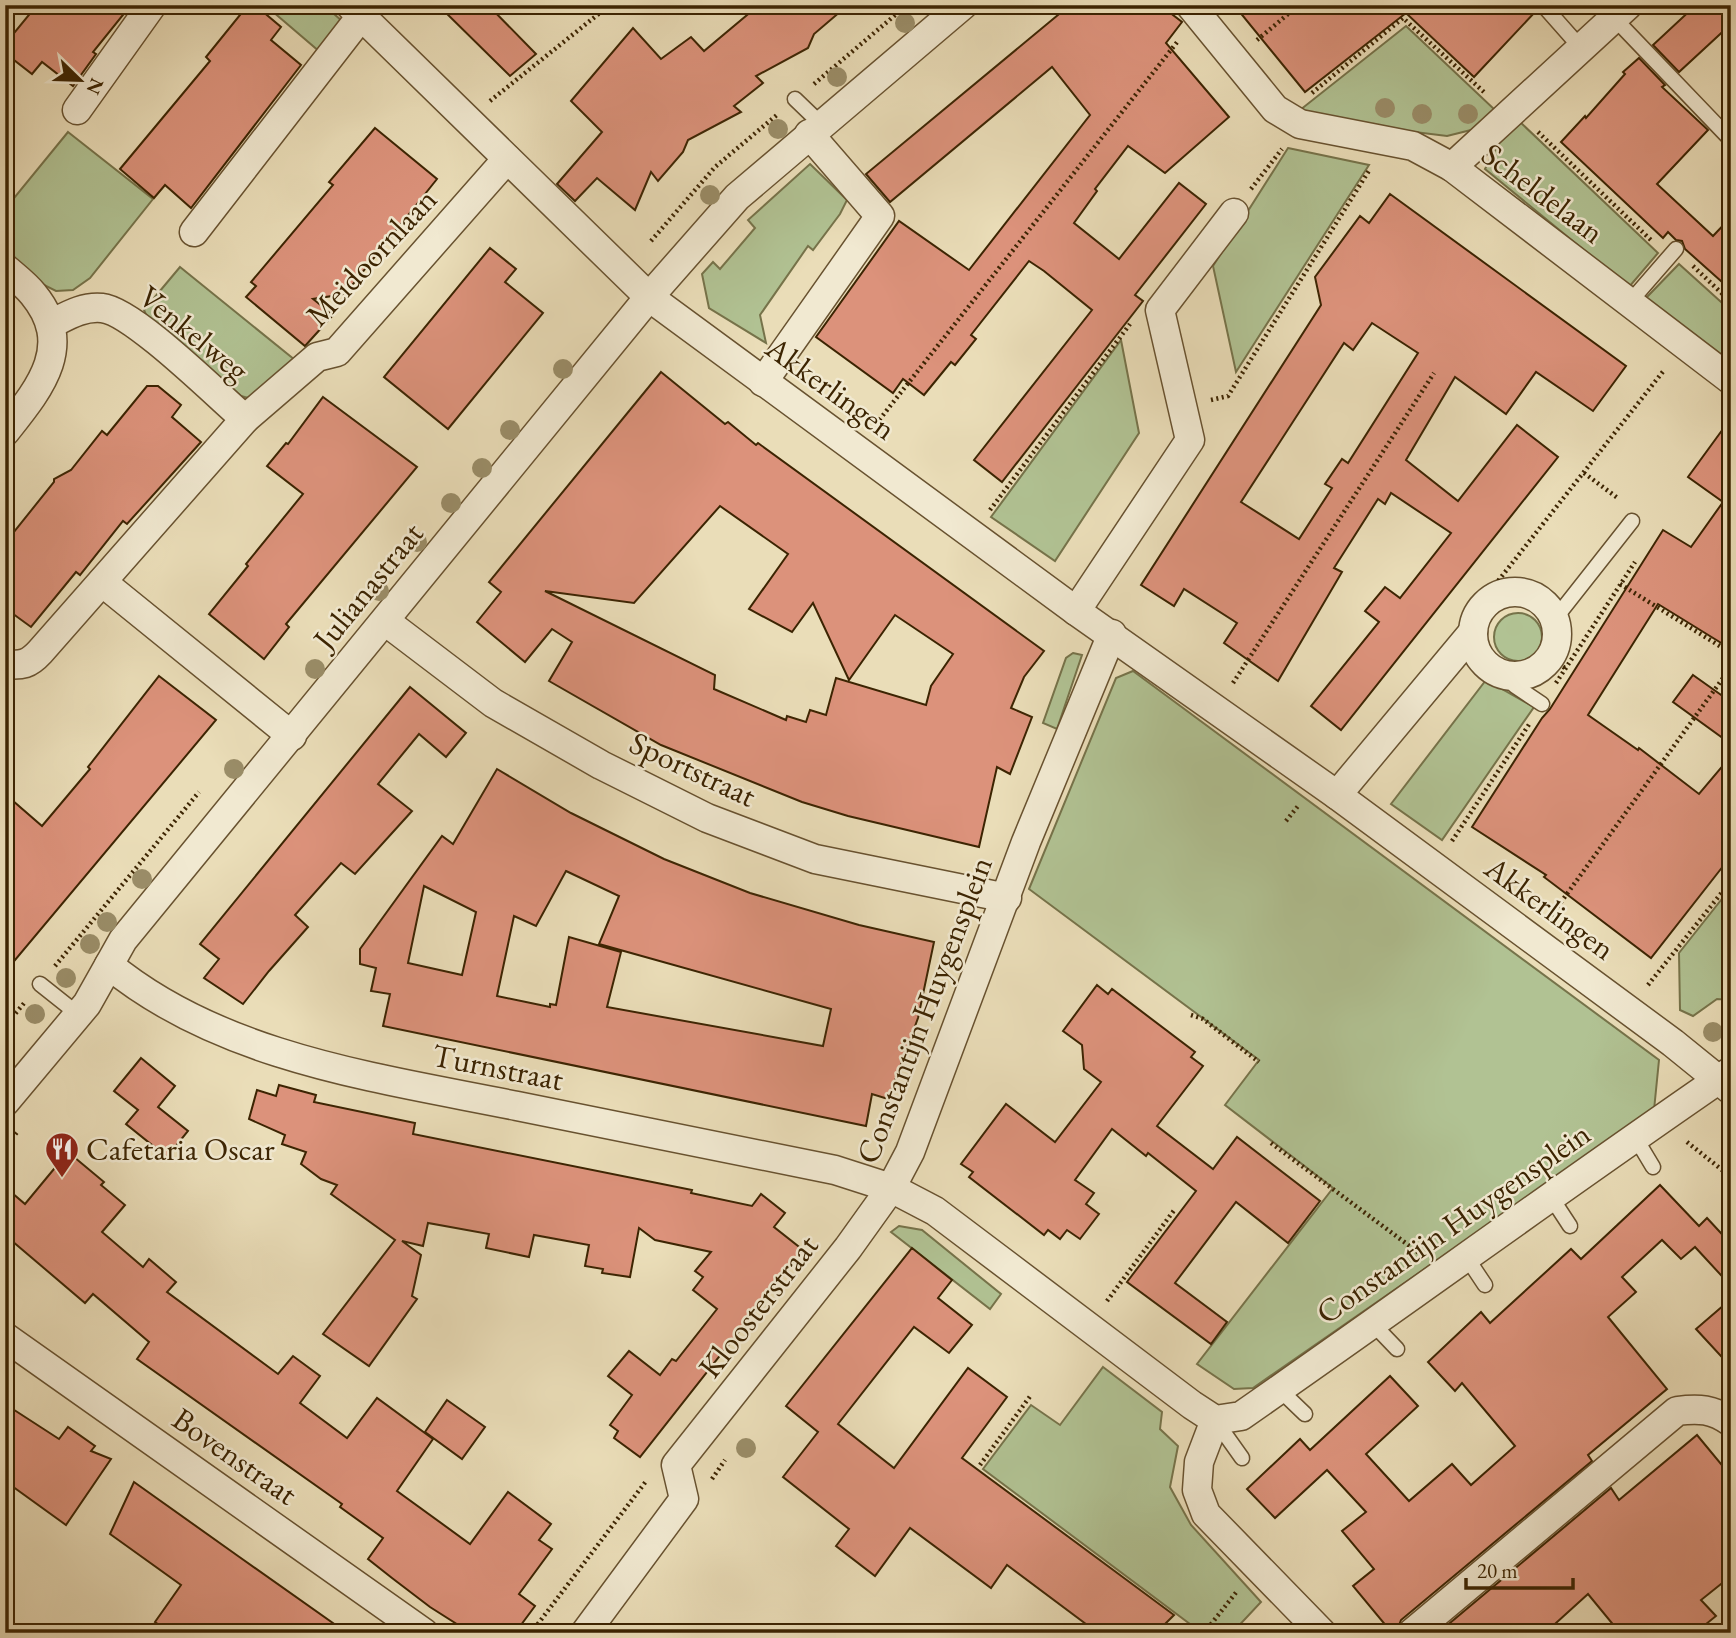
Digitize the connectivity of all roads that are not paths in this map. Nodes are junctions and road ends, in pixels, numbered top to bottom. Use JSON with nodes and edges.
{"nodes":[{"id":1,"x":152,"y":5,"type":"edge"},
{"id":2,"x":963,"y":5,"type":"edge"},
{"id":3,"x":1543,"y":5,"type":"edge"},
{"id":4,"x":356,"y":10,"type":"edge"},
{"id":5,"x":1194,"y":10,"type":"edge"},
{"id":6,"x":1621,"y":12,"type":"edge"},
{"id":7,"x":1581,"y":48,"type":"junction"},
{"id":8,"x":795,"y":99,"type":"dead end"},
{"id":9,"x":78,"y":110,"type":"dead end"},
{"id":10,"x":815,"y":129,"type":"junction"},
{"id":11,"x":1731,"y":140,"type":"edge"},
{"id":12,"x":507,"y":159,"type":"junction"},
{"id":13,"x":1452,"y":167,"type":"junction"},
{"id":14,"x":1234,"y":213,"type":"road end"},
{"id":15,"x":194,"y":232,"type":"dead end"},
{"id":16,"x":1672,"y":253,"type":"road end"},
{"id":17,"x":5,"y":268,"type":"edge"},
{"id":18,"x":649,"y":297,"type":"junction"},
{"id":19,"x":1629,"y":303,"type":"junction"},
{"id":20,"x":51,"y":324,"type":"junction"},
{"id":21,"x":1731,"y":380,"type":"edge"},
{"id":22,"x":763,"y":382,"type":"junction"},
{"id":23,"x":245,"y":419,"type":"junction"},
{"id":24,"x":5,"y":432,"type":"edge"},
{"id":25,"x":1632,"y":521,"type":"road end"},
{"id":26,"x":102,"y":582,"type":"junction"},
{"id":27,"x":1076,"y":611,"type":"junction"},
{"id":28,"x":1554,"y":620,"type":"junction"},
{"id":29,"x":385,"y":621,"type":"junction"},
{"id":30,"x":1473,"y":632,"type":"junction"},
{"id":31,"x":1112,"y":634,"type":"junction"},
{"id":32,"x":5,"y":664,"type":"edge"},
{"id":33,"x":1514,"y":676,"type":"junction"},
{"id":34,"x":1542,"y":704,"type":"dead end"},
{"id":35,"x":292,"y":736,"type":"junction"},
{"id":36,"x":1338,"y":795,"type":"junction"},
{"id":37,"x":1007,"y":898,"type":"junction"},
{"id":38,"x":110,"y":965,"type":"junction"},
{"id":39,"x":40,"y":984,"type":"dead end"},
{"id":40,"x":79,"y":1015,"type":"junction"},
{"id":41,"x":1727,"y":1080,"type":"edge"},
{"id":42,"x":5,"y":1102,"type":"edge"},
{"id":43,"x":1636,"y":1137,"type":"junction"},
{"id":44,"x":1653,"y":1167,"type":"dead end"},
{"id":45,"x":891,"y":1188,"type":"junction"},
{"id":46,"x":1551,"y":1197,"type":"junction"},
{"id":47,"x":1570,"y":1226,"type":"dead end"},
{"id":48,"x":1456,"y":1265,"type":"junction"},
{"id":49,"x":1485,"y":1285,"type":"dead end"},
{"id":50,"x":1373,"y":1324,"type":"junction"},
{"id":51,"x":5,"y":1337,"type":"edge"},
{"id":52,"x":1396,"y":1349,"type":"dead end"},
{"id":53,"x":1279,"y":1389,"type":"junction"},
{"id":54,"x":1305,"y":1414,"type":"dead end"},
{"id":55,"x":1215,"y":1420,"type":"junction"},
{"id":56,"x":1731,"y":1422,"type":"edge"},
{"id":57,"x":1242,"y":1458,"type":"dead end"},
{"id":58,"x":424,"y":1633,"type":"edge"},
{"id":59,"x":584,"y":1633,"type":"edge"},
{"id":60,"x":1322,"y":1633,"type":"edge"},
{"id":61,"x":1412,"y":1633,"type":"edge"}],
"edges":[{"from":1,"to":9,"type":"street"},
{"from":2,"to":10,"type":"street","name":"Julianastraat"},
{"from":3,"to":7,"type":"lane"},
{"from":4,"to":12,"type":"street"},
{"from":4,"to":15,"type":"street"},
{"from":5,"to":13,"type":"street","name":"Scheldelaan"},
{"from":6,"to":7,"type":"street"},
{"from":6,"to":11,"type":"lane"},
{"from":7,"to":13,"type":"street"},
{"from":8,"to":10,"type":"lane"},
{"from":10,"to":18,"type":"street","name":"Julianastraat"},
{"from":10,"to":22,"type":"street"},
{"from":12,"to":18,"type":"street"},
{"from":12,"to":23,"type":"street","name":"Meidoornlaan"},
{"from":13,"to":19,"type":"street","name":"Scheldelaan"},
{"from":14,"to":27,"type":"street"},
{"from":16,"to":19,"type":"lane"},
{"from":17,"to":20,"type":"street"},
{"from":18,"to":22,"type":"street","name":"Akkerlingen"},
{"from":18,"to":29,"type":"street","name":"Julianastraat"},
{"from":19,"to":21,"type":"street","name":"Scheldelaan"},
{"from":20,"to":23,"type":"street","name":"Venkelweg"},
{"from":20,"to":24,"type":"street"},
{"from":22,"to":27,"type":"street","name":"Akkerlingen"},
{"from":23,"to":26,"type":"street","name":"Venkelweg"},
{"from":25,"to":28,"type":"lane"},
{"from":26,"to":32,"type":"street","name":"Venkelweg"},
{"from":26,"to":35,"type":"street"},
{"from":27,"to":31,"type":"street","name":"Akkerlingen"},
{"from":28,"to":30,"type":"street"},
{"from":28,"to":33,"type":"street"},
{"from":29,"to":35,"type":"street","name":"Julianastraat"},
{"from":29,"to":37,"type":"street","name":"Sportstraat"},
{"from":30,"to":33,"type":"street"},
{"from":30,"to":36,"type":"street"},
{"from":31,"to":36,"type":"street","name":"Akkerlingen"},
{"from":31,"to":37,"type":"street","name":"Constantijn Huygensplein"},
{"from":33,"to":34,"type":"lane"},
{"from":35,"to":38,"type":"street","name":"Julianastraat"},
{"from":36,"to":41,"type":"street","name":"Akkerlingen"},
{"from":37,"to":45,"type":"street","name":"Constantijn Huygensplein"},
{"from":38,"to":40,"type":"street","name":"Julianastraat"},
{"from":38,"to":45,"type":"street","name":"Turnstraat"},
{"from":39,"to":40,"type":"lane"},
{"from":40,"to":42,"type":"street","name":"Julianastraat"},
{"from":41,"to":43,"type":"street","name":"Constantijn Huygensplein"},
{"from":43,"to":44,"type":"lane"},
{"from":43,"to":46,"type":"street","name":"Constantijn Huygensplein"},
{"from":45,"to":55,"type":"street","name":"Constantijn Huygensplein"},
{"from":45,"to":59,"type":"street","name":"Kloosterstraat"},
{"from":46,"to":47,"type":"lane"},
{"from":46,"to":48,"type":"street","name":"Constantijn Huygensplein"},
{"from":48,"to":49,"type":"lane"},
{"from":48,"to":50,"type":"street","name":"Constantijn Huygensplein"},
{"from":50,"to":52,"type":"lane"},
{"from":50,"to":53,"type":"street","name":"Constantijn Huygensplein"},
{"from":51,"to":58,"type":"street","name":"Bovenstraat"},
{"from":53,"to":54,"type":"lane"},
{"from":53,"to":55,"type":"street","name":"Constantijn Huygensplein"},
{"from":55,"to":57,"type":"lane"},
{"from":55,"to":60,"type":"street"},
{"from":56,"to":61,"type":"street"}]}
